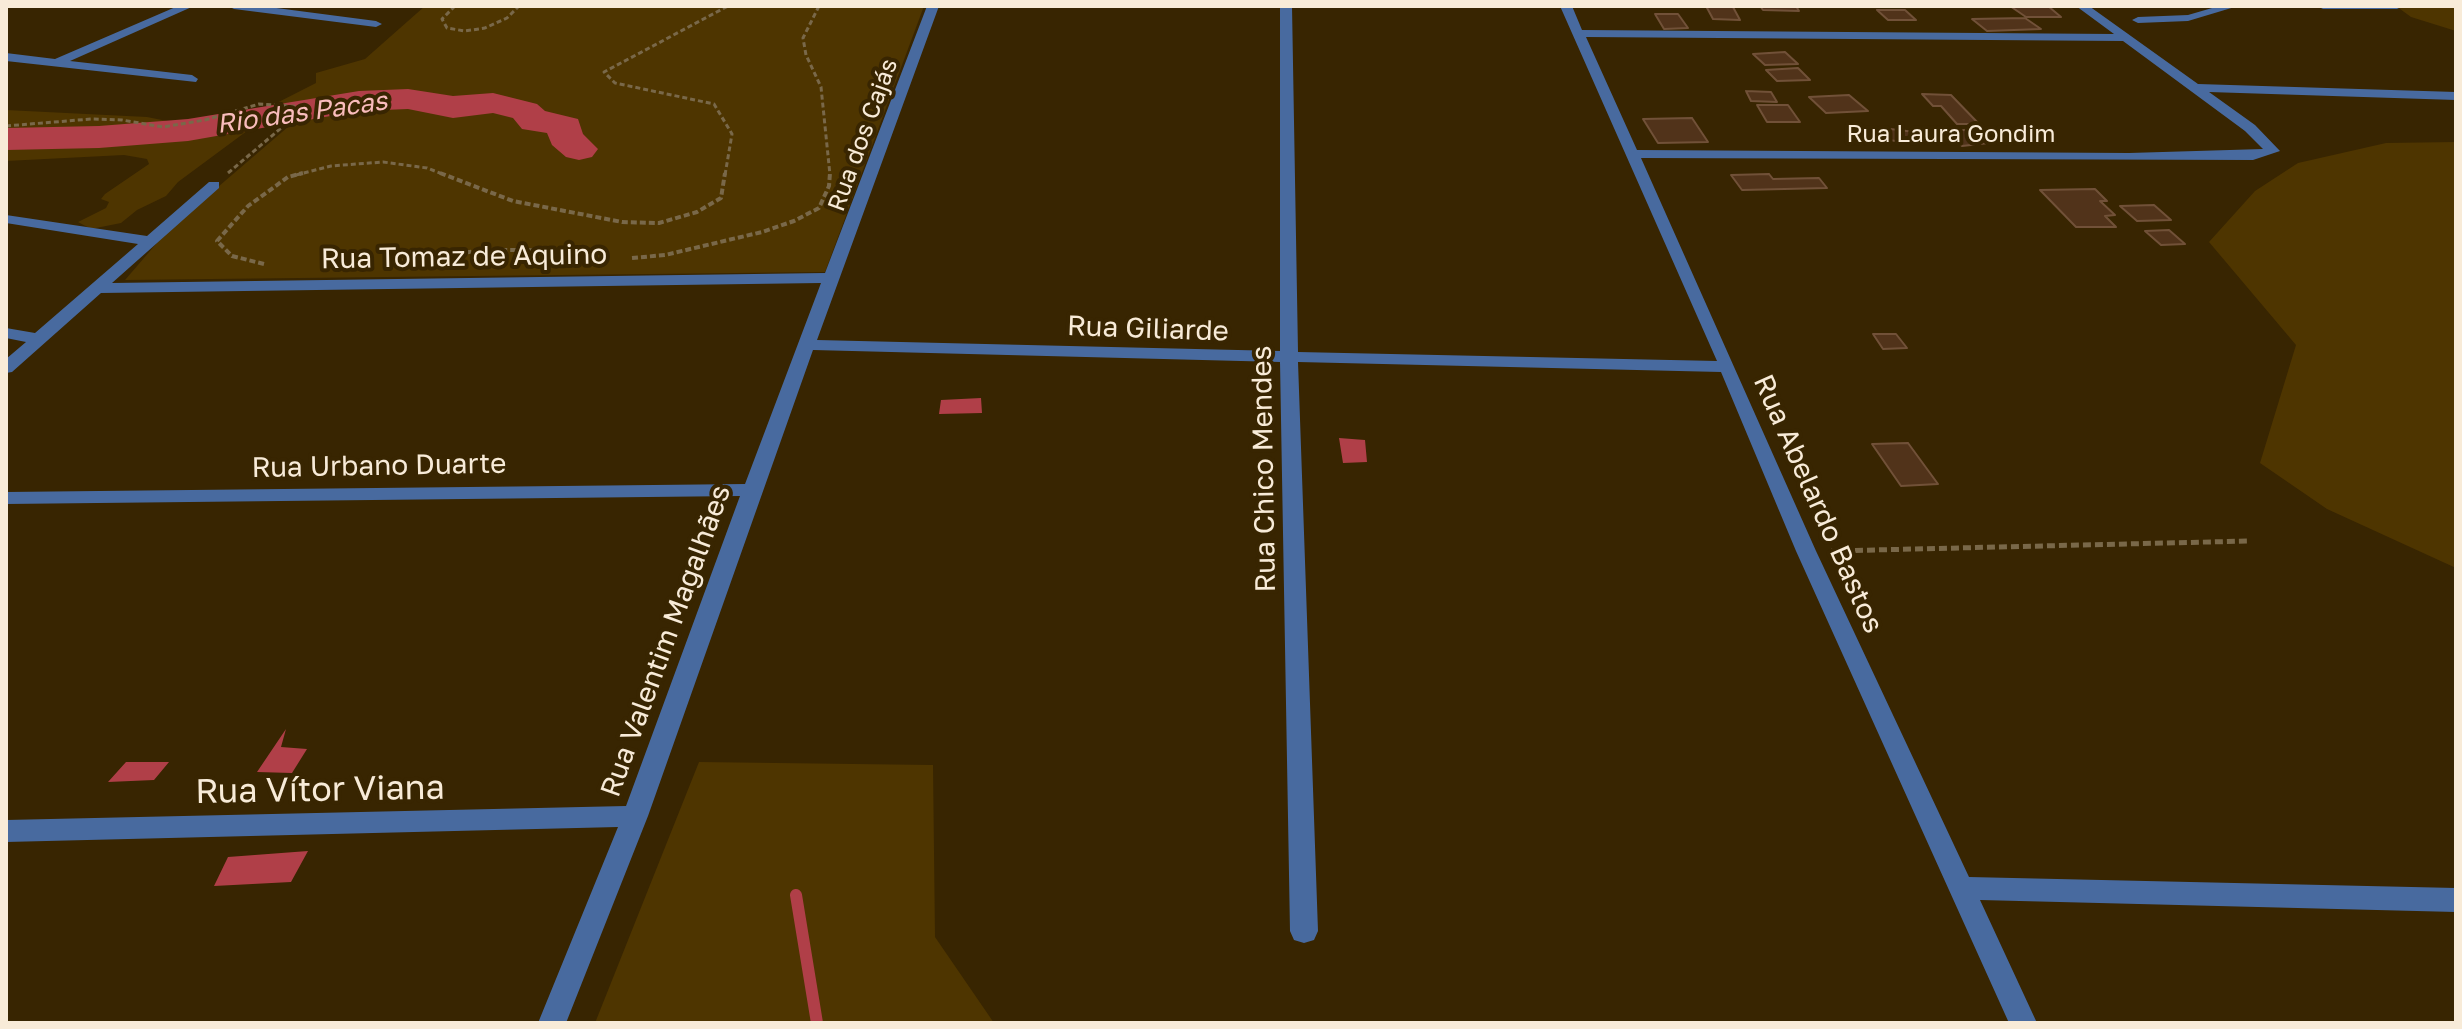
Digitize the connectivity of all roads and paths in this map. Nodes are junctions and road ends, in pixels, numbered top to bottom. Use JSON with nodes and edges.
{"nodes":[{"id":1,"x":188,"y":6,"type":"edge"},
{"id":2,"x":234,"y":6,"type":"edge"},
{"id":3,"x":337,"y":6,"type":"edge"},
{"id":4,"x":455,"y":6,"type":"edge"},
{"id":5,"x":519,"y":6,"type":"edge"},
{"id":6,"x":728,"y":6,"type":"edge"},
{"id":7,"x":819,"y":6,"type":"edge"},
{"id":8,"x":933,"y":6,"type":"edge"},
{"id":9,"x":1286,"y":6,"type":"edge"},
{"id":10,"x":1566,"y":6,"type":"edge"},
{"id":11,"x":2082,"y":6,"type":"edge"},
{"id":12,"x":2232,"y":6,"type":"edge"},
{"id":13,"x":2323,"y":6,"type":"edge"},
{"id":14,"x":2397,"y":6,"type":"edge"},
{"id":15,"x":316,"y":16,"type":"junction"},
{"id":16,"x":2138,"y":20,"type":"dead end"},
{"id":17,"x":376,"y":24,"type":"dead end"},
{"id":18,"x":1578,"y":33,"type":"junction"},
{"id":19,"x":2123,"y":38,"type":"junction"},
{"id":20,"x":6,"y":57,"type":"edge"},
{"id":21,"x":56,"y":62,"type":"junction"},
{"id":22,"x":192,"y":79,"type":"dead end"},
{"id":23,"x":2195,"y":88,"type":"junction"},
{"id":24,"x":2456,"y":96,"type":"edge"},
{"id":25,"x":6,"y":126,"type":"edge"},
{"id":26,"x":1632,"y":154,"type":"junction"},
{"id":27,"x":214,"y":185,"type":"joint"},
{"id":28,"x":6,"y":219,"type":"edge"},
{"id":29,"x":148,"y":241,"type":"junction"},
{"id":30,"x":629,"y":258,"type":"dead end"},
{"id":31,"x":606,"y":259,"type":"dead end"},
{"id":32,"x":383,"y":263,"type":"dead end"},
{"id":33,"x":276,"y":267,"type":"dead end"},
{"id":34,"x":832,"y":278,"type":"junction"},
{"id":35,"x":95,"y":288,"type":"junction"},
{"id":36,"x":6,"y":333,"type":"edge"},
{"id":37,"x":38,"y":339,"type":"junction"},
{"id":38,"x":806,"y":345,"type":"junction"},
{"id":39,"x":1289,"y":359,"type":"junction"},
{"id":40,"x":1728,"y":367,"type":"junction"},
{"id":41,"x":6,"y":368,"type":"edge"},
{"id":42,"x":752,"y":490,"type":"junction"},
{"id":43,"x":6,"y":498,"type":"edge"},
{"id":44,"x":2250,"y":541,"type":"dead end"},
{"id":45,"x":1806,"y":551,"type":"junction"},
{"id":46,"x":635,"y":816,"type":"junction"},
{"id":47,"x":6,"y":831,"type":"edge"},
{"id":48,"x":1961,"y":888,"type":"junction"},
{"id":49,"x":2456,"y":900,"type":"edge"},
{"id":50,"x":1304,"y":931,"type":"dead end"},
{"id":51,"x":552,"y":1023,"type":"edge"},
{"id":52,"x":2023,"y":1023,"type":"edge"}],
"edges":[{"from":1,"to":21,"type":"street"},
{"from":2,"to":15,"type":"street"},
{"from":3,"to":15,"type":"street"},
{"from":4,"to":5,"type":"path"},
{"from":6,"to":33,"type":"path"},
{"from":7,"to":30,"type":"path"},
{"from":8,"to":34,"type":"street","name":"Rua dos Cajás"},
{"from":9,"to":39,"type":"street","name":"Rua Chico Mendes"},
{"from":10,"to":18,"type":"street","name":"Rua Abelardo Bastos"},
{"from":11,"to":19,"type":"street"},
{"from":12,"to":16,"type":"street"},
{"from":13,"to":14,"type":"street"},
{"from":15,"to":17,"type":"street"},
{"from":18,"to":19,"type":"street"},
{"from":18,"to":26,"type":"street","name":"Rua Abelardo Bastos"},
{"from":19,"to":23,"type":"street"},
{"from":20,"to":21,"type":"street"},
{"from":21,"to":22,"type":"street"},
{"from":23,"to":24,"type":"street"},
{"from":23,"to":26,"type":"street","name":"Rua Laura Gondim"},
{"from":25,"to":27,"type":"path"},
{"from":26,"to":40,"type":"street","name":"Rua Abelardo Bastos"},
{"from":27,"to":29,"type":"street"},
{"from":28,"to":29,"type":"street"},
{"from":29,"to":35,"type":"street"},
{"from":31,"to":32,"type":"path"},
{"from":34,"to":35,"type":"street","name":"Rua Tomaz de Aquino"},
{"from":34,"to":38,"type":"street","name":"Rua Valentim Magalhães"},
{"from":35,"to":37,"type":"street"},
{"from":36,"to":37,"type":"street"},
{"from":37,"to":41,"type":"street"},
{"from":38,"to":39,"type":"street","name":"Rua Giliarde"},
{"from":38,"to":42,"type":"street","name":"Rua Valentim Magalhães"},
{"from":39,"to":40,"type":"street","name":"Rua Giliarde"},
{"from":39,"to":50,"type":"street","name":"Rua Chico Mendes"},
{"from":40,"to":45,"type":"street","name":"Rua Abelardo Bastos"},
{"from":42,"to":43,"type":"street","name":"Rua Urbano Duarte"},
{"from":42,"to":46,"type":"street","name":"Rua Valentim Magalhães"},
{"from":44,"to":45,"type":"path"},
{"from":45,"to":48,"type":"street","name":"Rua Abelardo Bastos"},
{"from":46,"to":47,"type":"street","name":"Rua Vítor Viana"},
{"from":46,"to":51,"type":"street","name":"Rua Valentim Magalhães"},
{"from":48,"to":49,"type":"street"},
{"from":48,"to":52,"type":"street","name":"Rua Abelardo Bastos"}]}
